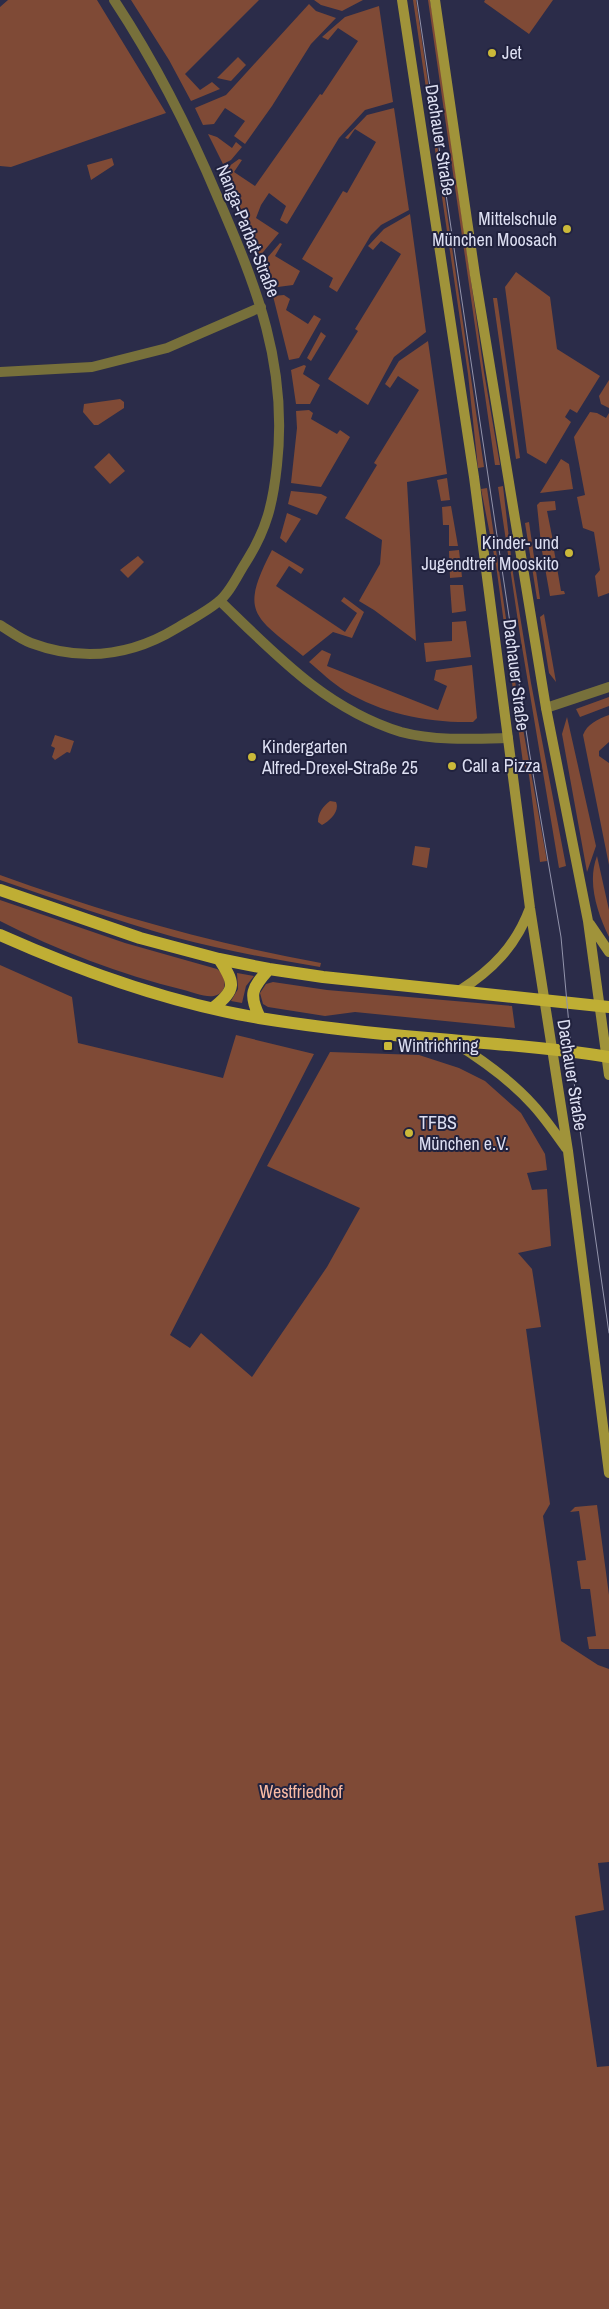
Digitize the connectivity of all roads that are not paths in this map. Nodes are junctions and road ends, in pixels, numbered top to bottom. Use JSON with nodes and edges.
{"nodes":[{"id":1,"x":114,"y":0,"type":"edge"},
{"id":2,"x":402,"y":0,"type":"edge"},
{"id":3,"x":435,"y":0,"type":"edge"},
{"id":4,"x":262,"y":307,"type":"junction"},
{"id":5,"x":0,"y":372,"type":"edge"},
{"id":6,"x":220,"y":602,"type":"junction"},
{"id":7,"x":0,"y":625,"type":"edge"},
{"id":8,"x":609,"y":687,"type":"edge"},
{"id":9,"x":546,"y":708,"type":"junction"},
{"id":10,"x":508,"y":738,"type":"junction"},
{"id":11,"x":0,"y":890,"type":"edge"},
{"id":12,"x":530,"y":908,"type":"junction"},
{"id":13,"x":588,"y":922,"type":"junction"},
{"id":14,"x":0,"y":935,"type":"edge"},
{"id":15,"x":609,"y":952,"type":"edge"},
{"id":16,"x":219,"y":959,"type":"junction"},
{"id":17,"x":270,"y":969,"type":"junction"},
{"id":18,"x":459,"y":991,"type":"junction"},
{"id":19,"x":544,"y":1000,"type":"junction"},
{"id":20,"x":604,"y":1006,"type":"edge"},
{"id":21,"x":213,"y":1008,"type":"junction"},
{"id":22,"x":260,"y":1018,"type":"junction"},
{"id":23,"x":451,"y":1040,"type":"junction"},
{"id":24,"x":552,"y":1049,"type":"junction"},
{"id":25,"x":608,"y":1056,"type":"edge"},
{"id":26,"x":609,"y":1075,"type":"edge"},
{"id":27,"x":568,"y":1151,"type":"junction"},
{"id":28,"x":609,"y":1473,"type":"edge"}],
"edges":[{"from":1,"to":4,"type":"street","name":"Nanga-Parbat-Straße"},
{"from":2,"to":10,"type":"main road","name":"Dachauer Straße"},
{"from":3,"to":9,"type":"main road","name":"Dachauer Straße"},
{"from":4,"to":5,"type":"street"},
{"from":4,"to":6,"type":"street","name":"Nanga-Parbat-Straße"},
{"from":6,"to":7,"type":"street","name":"Nanga-Parbat-Straße"},
{"from":6,"to":10,"type":"street"},
{"from":8,"to":9,"type":"street"},
{"from":9,"to":13,"type":"main road","name":"Dachauer Straße"},
{"from":10,"to":12,"type":"main road","name":"Dachauer Straße"},
{"from":11,"to":16,"type":"main road"},
{"from":12,"to":18,"type":"main road"},
{"from":12,"to":19,"type":"main road","name":"Dachauer Straße"},
{"from":13,"to":15,"type":"main road"},
{"from":13,"to":20,"type":"main road","name":"Dachauer Straße"},
{"from":14,"to":21,"type":"main road"},
{"from":16,"to":17,"type":"main road"},
{"from":16,"to":21,"type":"main road"},
{"from":17,"to":18,"type":"main road"},
{"from":17,"to":22,"type":"main road"},
{"from":18,"to":19,"type":"main road"},
{"from":19,"to":20,"type":"main road"},
{"from":19,"to":24,"type":"main road","name":"Dachauer Straße"},
{"from":20,"to":25,"type":"main road","name":"Dachauer Straße"},
{"from":21,"to":22,"type":"main road"},
{"from":22,"to":23,"type":"main road"},
{"from":23,"to":24,"type":"main road"},
{"from":23,"to":27,"type":"main road"},
{"from":24,"to":25,"type":"main road"},
{"from":24,"to":27,"type":"main road","name":"Dachauer Straße"},
{"from":25,"to":26,"type":"main road","name":"Dachauer Straße"},
{"from":27,"to":28,"type":"main road","name":"Dachauer Straße"}]}
